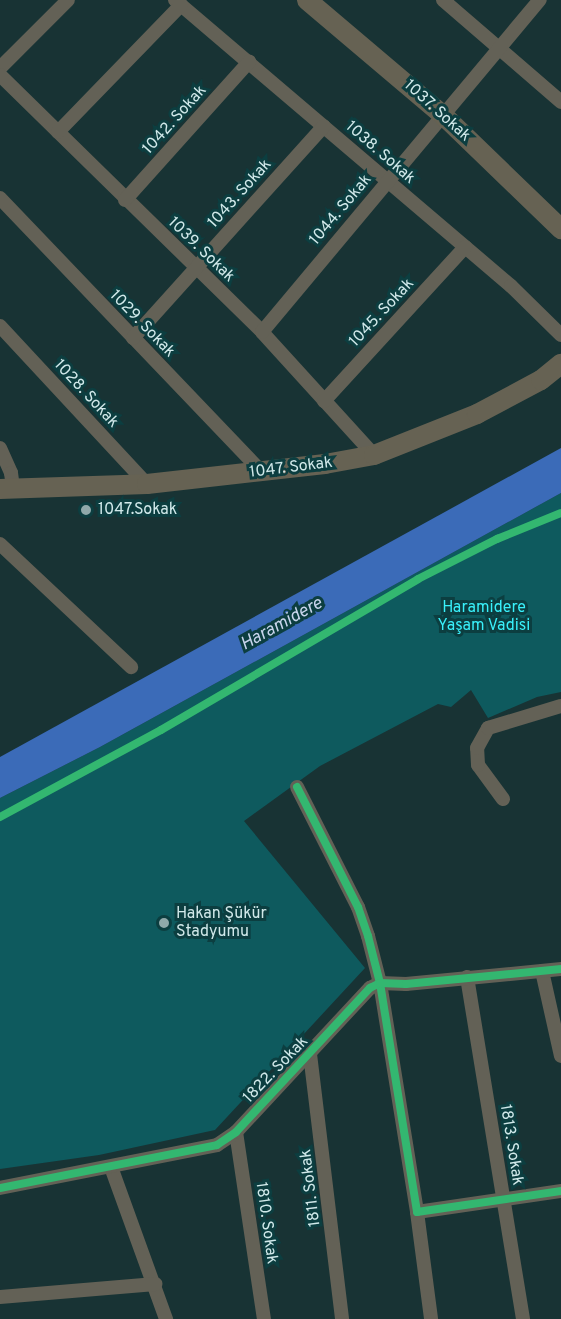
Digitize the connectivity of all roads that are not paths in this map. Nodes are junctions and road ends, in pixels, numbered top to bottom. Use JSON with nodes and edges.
{"nodes":[{"id":1,"x":68,"y":0,"type":"edge"},
{"id":2,"x":307,"y":0,"type":"edge"},
{"id":3,"x":443,"y":0,"type":"edge"},
{"id":4,"x":540,"y":0,"type":"edge"},
{"id":5,"x":178,"y":3,"type":"edge"},
{"id":6,"x":497,"y":50,"type":"junction"},
{"id":7,"x":249,"y":62,"type":"junction"},
{"id":8,"x":0,"y":68,"type":"edge"},
{"id":9,"x":0,"y":75,"type":"edge"},
{"id":10,"x":561,"y":102,"type":"edge"},
{"id":11,"x":444,"y":116,"type":"junction"},
{"id":12,"x":324,"y":126,"type":"junction"},
{"id":13,"x":58,"y":132,"type":"junction"},
{"id":14,"x":387,"y":180,"type":"junction"},
{"id":15,"x":0,"y":198,"type":"edge"},
{"id":16,"x":125,"y":200,"type":"junction"},
{"id":17,"x":561,"y":229,"type":"edge"},
{"id":18,"x":465,"y":247,"type":"junction"},
{"id":19,"x":195,"y":267,"type":"junction"},
{"id":20,"x":0,"y":326,"type":"edge"},
{"id":21,"x":262,"y":332,"type":"junction"},
{"id":22,"x":561,"y":335,"type":"edge"},
{"id":23,"x":133,"y":338,"type":"junction"},
{"id":24,"x":561,"y":364,"type":"edge"},
{"id":25,"x":324,"y":401,"type":"junction"},
{"id":26,"x":0,"y":448,"type":"edge"},
{"id":27,"x":374,"y":455,"type":"junction"},
{"id":28,"x":262,"y":472,"type":"junction"},
{"id":29,"x":147,"y":484,"type":"junction"},
{"id":30,"x":6,"y":489,"type":"edge"},
{"id":31,"x":0,"y":544,"type":"edge"},
{"id":32,"x":131,"y":667,"type":"dead end"},
{"id":33,"x":561,"y":706,"type":"edge"},
{"id":34,"x":297,"y":787,"type":"dead end"},
{"id":35,"x":503,"y":799,"type":"dead end"},
{"id":36,"x":561,"y":969,"type":"edge"},
{"id":37,"x":542,"y":971,"type":"junction"},
{"id":38,"x":466,"y":977,"type":"junction"},
{"id":39,"x":380,"y":983,"type":"junction"},
{"id":40,"x":310,"y":1054,"type":"junction"},
{"id":41,"x":561,"y":1056,"type":"edge"},
{"id":42,"x":236,"y":1132,"type":"junction"},
{"id":43,"x":111,"y":1167,"type":"junction"},
{"id":44,"x":0,"y":1188,"type":"edge"},
{"id":45,"x":561,"y":1191,"type":"edge"},
{"id":46,"x":504,"y":1201,"type":"junction"},
{"id":47,"x":417,"y":1212,"type":"junction"},
{"id":48,"x":155,"y":1284,"type":"junction"},
{"id":49,"x":0,"y":1297,"type":"edge"},
{"id":50,"x":166,"y":1319,"type":"edge"},
{"id":51,"x":264,"y":1319,"type":"edge"},
{"id":52,"x":342,"y":1319,"type":"edge"},
{"id":53,"x":431,"y":1319,"type":"edge"},
{"id":54,"x":523,"y":1319,"type":"edge"}],
"edges":[{"from":1,"to":8,"type":"street"},
{"from":2,"to":11,"type":"main road","name":"1037. Sokak"},
{"from":3,"to":6,"type":"street"},
{"from":4,"to":6,"type":"street","name":"1044. Sokak"},
{"from":5,"to":7,"type":"street","name":"1038. Sokak"},
{"from":5,"to":13,"type":"street"},
{"from":6,"to":10,"type":"street"},
{"from":6,"to":11,"type":"street","name":"1044. Sokak"},
{"from":7,"to":12,"type":"street","name":"1038. Sokak"},
{"from":7,"to":16,"type":"street","name":"1042. Sokak"},
{"from":9,"to":13,"type":"street","name":"1039. Sokak"},
{"from":11,"to":14,"type":"street","name":"1044. Sokak"},
{"from":11,"to":17,"type":"main road","name":"1037. Sokak"},
{"from":12,"to":14,"type":"street","name":"1038. Sokak"},
{"from":12,"to":19,"type":"street","name":"1043. Sokak"},
{"from":13,"to":16,"type":"street","name":"1039. Sokak"},
{"from":14,"to":18,"type":"street","name":"1038. Sokak"},
{"from":14,"to":21,"type":"street","name":"1044. Sokak"},
{"from":15,"to":23,"type":"street","name":"1029. Sokak"},
{"from":16,"to":19,"type":"street","name":"1039. Sokak"},
{"from":18,"to":22,"type":"street","name":"1038. Sokak"},
{"from":18,"to":25,"type":"street","name":"1045. Sokak"},
{"from":19,"to":21,"type":"street","name":"1039. Sokak"},
{"from":19,"to":23,"type":"street","name":"1043. Sokak"},
{"from":20,"to":29,"type":"street","name":"1028. Sokak"},
{"from":21,"to":25,"type":"street","name":"1039. Sokak"},
{"from":23,"to":28,"type":"street","name":"1029. Sokak"},
{"from":24,"to":27,"type":"main road","name":"1047. Sokak"},
{"from":25,"to":27,"type":"street","name":"1039. Sokak"},
{"from":26,"to":30,"type":"street"},
{"from":27,"to":28,"type":"main road","name":"1047. Sokak"},
{"from":28,"to":29,"type":"main road","name":"1047. Sokak"},
{"from":29,"to":30,"type":"main road","name":"1047. Sokak"},
{"from":31,"to":32,"type":"street"},
{"from":33,"to":35,"type":"street"},
{"from":34,"to":39,"type":"street"},
{"from":36,"to":37,"type":"street"},
{"from":37,"to":38,"type":"street"},
{"from":37,"to":41,"type":"street"},
{"from":38,"to":39,"type":"street"},
{"from":38,"to":46,"type":"street","name":"1813. Sokak"},
{"from":39,"to":40,"type":"street","name":"1822. Sokak"},
{"from":39,"to":47,"type":"street"},
{"from":40,"to":42,"type":"street","name":"1822. Sokak"},
{"from":40,"to":52,"type":"street","name":"1811. Sokak"},
{"from":42,"to":43,"type":"street","name":"1822. Sokak"},
{"from":42,"to":51,"type":"street","name":"1810. Sokak"},
{"from":43,"to":44,"type":"street","name":"1822. Sokak"},
{"from":43,"to":48,"type":"street"},
{"from":45,"to":46,"type":"street"},
{"from":46,"to":47,"type":"street"},
{"from":46,"to":54,"type":"street","name":"1813. Sokak"},
{"from":47,"to":53,"type":"street"},
{"from":48,"to":49,"type":"street"},
{"from":48,"to":50,"type":"street"}]}
